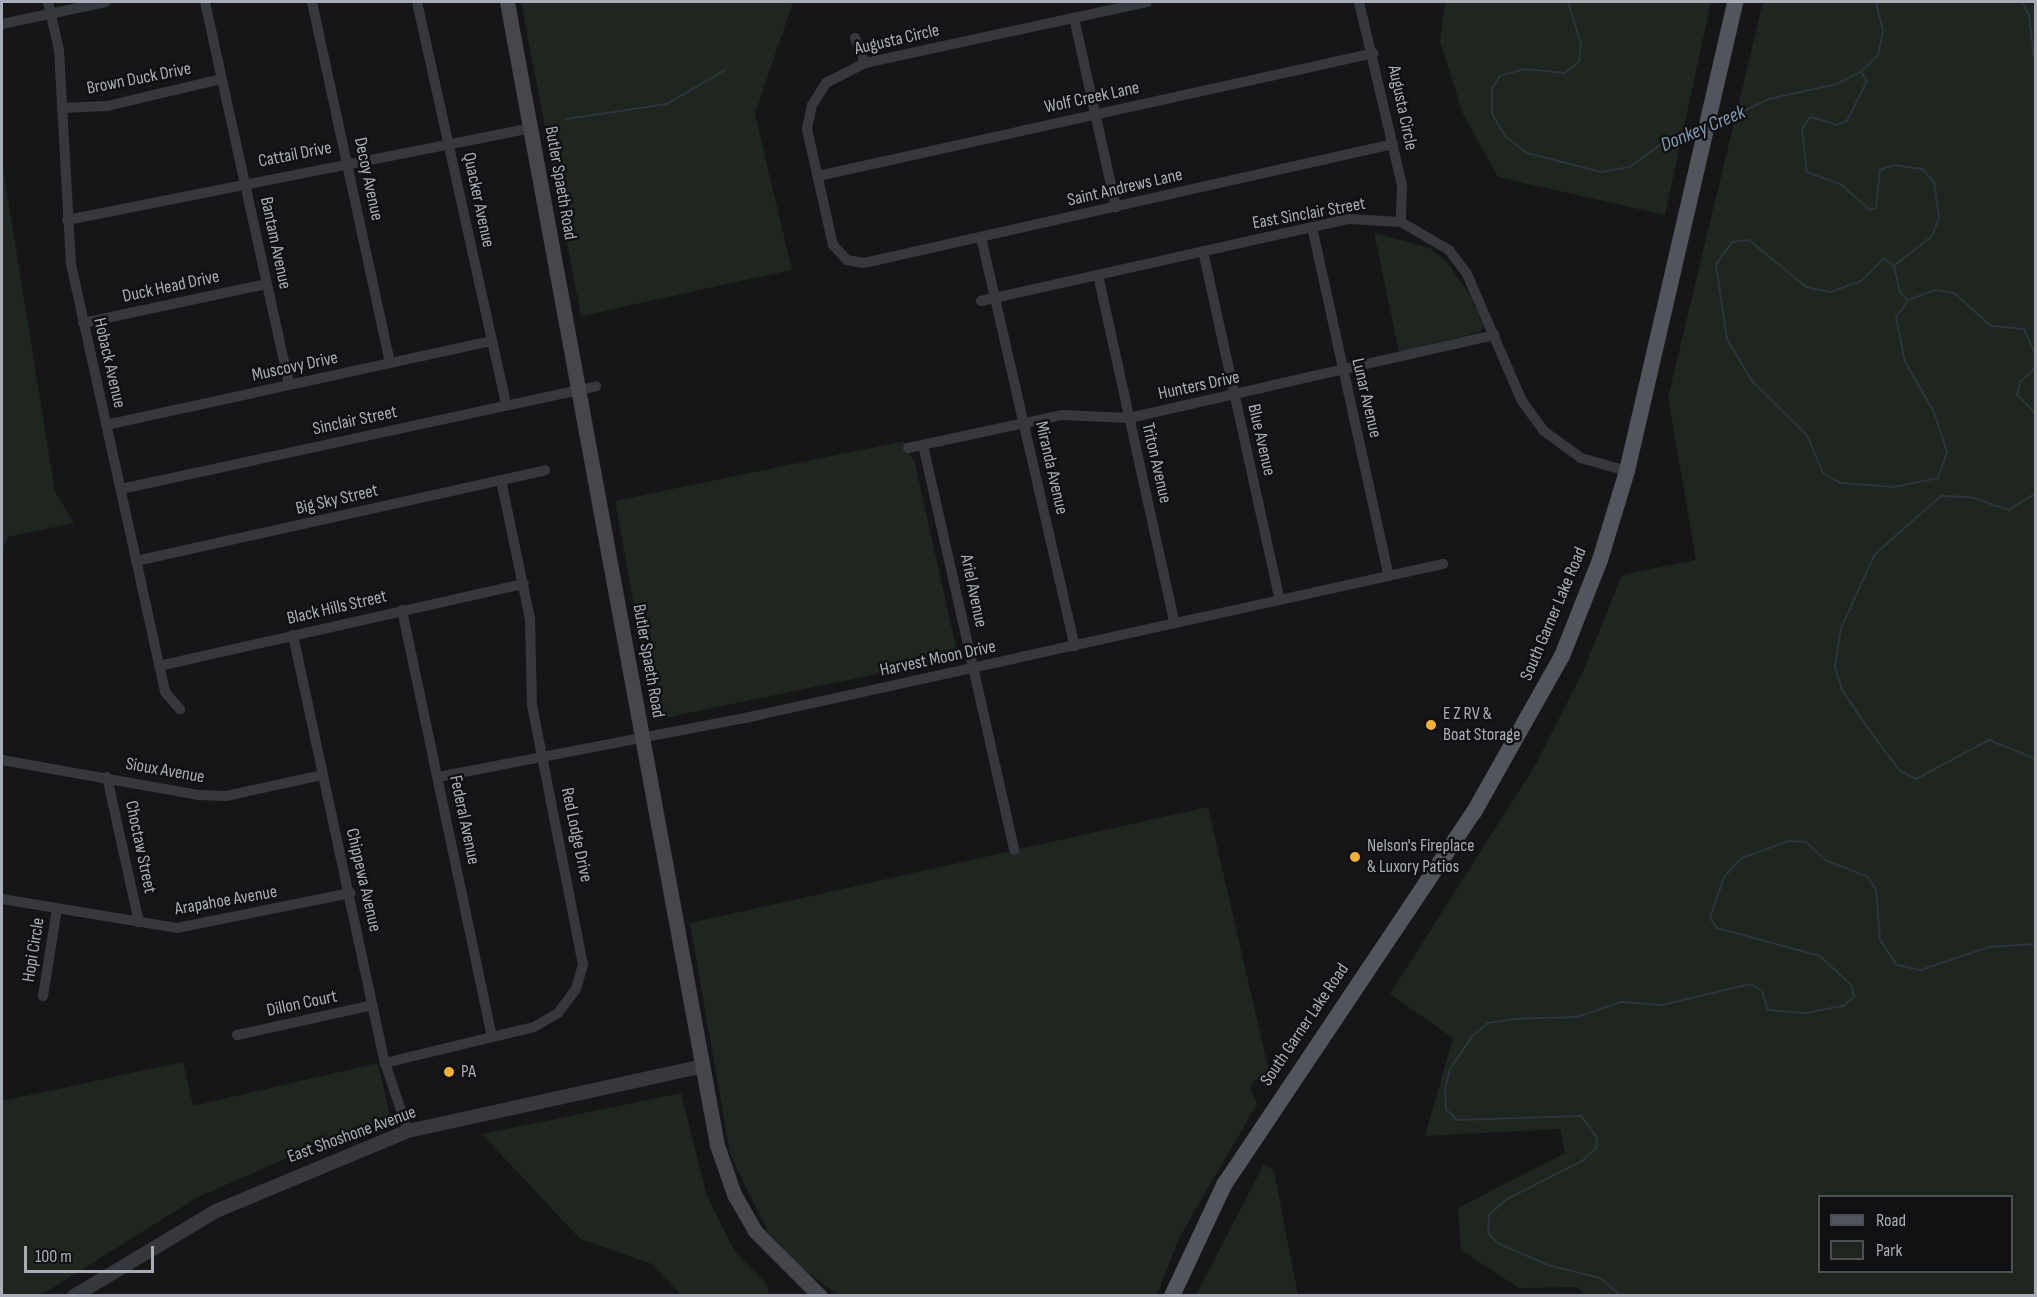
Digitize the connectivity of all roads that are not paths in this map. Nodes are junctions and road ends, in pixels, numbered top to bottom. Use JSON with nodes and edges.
{"nodes":[{"id":1,"x":48,"y":2,"type":"edge"},
{"id":2,"x":106,"y":2,"type":"edge"},
{"id":3,"x":206,"y":2,"type":"edge"},
{"id":4,"x":312,"y":2,"type":"edge"},
{"id":5,"x":417,"y":2,"type":"edge"},
{"id":6,"x":507,"y":2,"type":"edge"},
{"id":7,"x":1147,"y":2,"type":"edge"},
{"id":8,"x":1359,"y":2,"type":"edge"},
{"id":9,"x":1735,"y":2,"type":"edge"},
{"id":10,"x":51,"y":14,"type":"junction"},
{"id":11,"x":1074,"y":18,"type":"junction"},
{"id":12,"x":2,"y":24,"type":"edge"},
{"id":13,"x":855,"y":38,"type":"dead end"},
{"id":14,"x":1374,"y":53,"type":"junction"},
{"id":15,"x":865,"y":63,"type":"junction"},
{"id":16,"x":221,"y":79,"type":"junction"},
{"id":17,"x":63,"y":108,"type":"junction"},
{"id":18,"x":1096,"y":115,"type":"junction"},
{"id":19,"x":530,"y":128,"type":"junction"},
{"id":20,"x":448,"y":143,"type":"junction"},
{"id":21,"x":1393,"y":144,"type":"junction"},
{"id":22,"x":347,"y":162,"type":"junction"},
{"id":23,"x":818,"y":176,"type":"junction"},
{"id":24,"x":244,"y":181,"type":"junction"},
{"id":25,"x":1116,"y":207,"type":"junction"},
{"id":26,"x":67,"y":220,"type":"junction"},
{"id":27,"x":1401,"y":222,"type":"junction"},
{"id":28,"x":1312,"y":227,"type":"junction"},
{"id":29,"x":981,"y":237,"type":"junction"},
{"id":30,"x":1203,"y":251,"type":"junction"},
{"id":31,"x":864,"y":263,"type":"joint"},
{"id":32,"x":1098,"y":275,"type":"junction"},
{"id":33,"x":266,"y":284,"type":"junction"},
{"id":34,"x":996,"y":297,"type":"junction"},
{"id":35,"x":981,"y":301,"type":"dead end"},
{"id":36,"x":83,"y":323,"type":"junction"},
{"id":37,"x":1495,"y":335,"type":"junction"},
{"id":38,"x":492,"y":341,"type":"junction"},
{"id":39,"x":390,"y":363,"type":"junction"},
{"id":40,"x":1343,"y":371,"type":"junction"},
{"id":41,"x":289,"y":386,"type":"junction"},
{"id":42,"x":596,"y":386,"type":"dead end"},
{"id":43,"x":578,"y":390,"type":"junction"},
{"id":44,"x":1234,"y":395,"type":"junction"},
{"id":45,"x":506,"y":405,"type":"junction"},
{"id":46,"x":1129,"y":418,"type":"junction"},
{"id":47,"x":1023,"y":423,"type":"junction"},
{"id":48,"x":106,"y":425,"type":"junction"},
{"id":49,"x":923,"y":445,"type":"junction"},
{"id":50,"x":908,"y":448,"type":"dead end"},
{"id":51,"x":545,"y":470,"type":"dead end"},
{"id":52,"x":1627,"y":471,"type":"junction"},
{"id":53,"x":501,"y":480,"type":"junction"},
{"id":54,"x":121,"y":489,"type":"junction"},
{"id":55,"x":136,"y":561,"type":"junction"},
{"id":56,"x":1443,"y":564,"type":"dead end"},
{"id":57,"x":1389,"y":576,"type":"junction"},
{"id":58,"x":524,"y":584,"type":"junction"},
{"id":59,"x":1280,"y":600,"type":"junction"},
{"id":60,"x":402,"y":610,"type":"junction"},
{"id":61,"x":1175,"y":624,"type":"junction"},
{"id":62,"x":293,"y":634,"type":"junction"},
{"id":63,"x":1075,"y":646,"type":"junction"},
{"id":64,"x":159,"y":666,"type":"junction"},
{"id":65,"x":973,"y":668,"type":"junction"},
{"id":66,"x":180,"y":709,"type":"dead end"},
{"id":67,"x":642,"y":737,"type":"junction"},
{"id":68,"x":543,"y":756,"type":"junction"},
{"id":69,"x":2,"y":760,"type":"edge"},
{"id":70,"x":322,"y":775,"type":"junction"},
{"id":71,"x":107,"y":777,"type":"junction"},
{"id":72,"x":438,"y":777,"type":"junction"},
{"id":73,"x":1014,"y":849,"type":"dead end"},
{"id":74,"x":350,"y":893,"type":"junction"},
{"id":75,"x":2,"y":899,"type":"edge"},
{"id":76,"x":57,"y":909,"type":"junction"},
{"id":77,"x":139,"y":923,"type":"junction"},
{"id":78,"x":43,"y":996,"type":"dead end"},
{"id":79,"x":373,"y":1005,"type":"junction"},
{"id":80,"x":237,"y":1035,"type":"dead end"},
{"id":81,"x":492,"y":1036,"type":"junction"},
{"id":82,"x":385,"y":1063,"type":"junction"},
{"id":83,"x":703,"y":1066,"type":"junction"},
{"id":84,"x":408,"y":1131,"type":"junction"},
{"id":85,"x":74,"y":1296,"type":"edge"},
{"id":86,"x":820,"y":1296,"type":"edge"},
{"id":87,"x":1172,"y":1296,"type":"edge"}],
"edges":[{"from":1,"to":10,"type":"street","name":"Hoback Avenue"},
{"from":2,"to":10,"type":"street"},
{"from":3,"to":16,"type":"street","name":"Bantam Avenue"},
{"from":4,"to":22,"type":"street","name":"Decoy Avenue"},
{"from":5,"to":20,"type":"street","name":"Quacker Avenue"},
{"from":6,"to":19,"type":"main road","name":"Butler Spaeth Road"},
{"from":7,"to":11,"type":"street","name":"Augusta Circle"},
{"from":8,"to":14,"type":"street","name":"Augusta Circle"},
{"from":9,"to":52,"type":"main road","name":"South Garner Lake Road"},
{"from":10,"to":12,"type":"street"},
{"from":10,"to":17,"type":"street","name":"Hoback Avenue"},
{"from":11,"to":15,"type":"street","name":"Augusta Circle"},
{"from":11,"to":18,"type":"street"},
{"from":13,"to":15,"type":"street"},
{"from":14,"to":18,"type":"street","name":"Wolf Creek Lane"},
{"from":14,"to":21,"type":"street","name":"Augusta Circle"},
{"from":15,"to":23,"type":"street","name":"Augusta Circle"},
{"from":16,"to":17,"type":"street","name":"Brown Duck Drive"},
{"from":16,"to":24,"type":"street","name":"Bantam Avenue"},
{"from":17,"to":26,"type":"street","name":"Hoback Avenue"},
{"from":18,"to":23,"type":"street","name":"Wolf Creek Lane"},
{"from":18,"to":25,"type":"street"},
{"from":19,"to":20,"type":"street","name":"Cattail Drive"},
{"from":19,"to":43,"type":"main road","name":"Butler Spaeth Road"},
{"from":20,"to":22,"type":"street","name":"Cattail Drive"},
{"from":20,"to":38,"type":"street","name":"Quacker Avenue"},
{"from":21,"to":25,"type":"street","name":"Saint Andrews Lane"},
{"from":21,"to":27,"type":"street","name":"Augusta Circle"},
{"from":22,"to":24,"type":"street","name":"Cattail Drive"},
{"from":22,"to":39,"type":"street","name":"Decoy Avenue"},
{"from":23,"to":31,"type":"street","name":"Augusta Circle"},
{"from":24,"to":26,"type":"street","name":"Cattail Drive"},
{"from":24,"to":33,"type":"street","name":"Bantam Avenue"},
{"from":25,"to":29,"type":"street","name":"Saint Andrews Lane"},
{"from":26,"to":36,"type":"street","name":"Hoback Avenue"},
{"from":27,"to":28,"type":"street","name":"East Sinclair Street"},
{"from":27,"to":37,"type":"street","name":"East Sinclair Street"},
{"from":28,"to":30,"type":"street","name":"East Sinclair Street"},
{"from":28,"to":40,"type":"street","name":"Lunar Avenue"},
{"from":29,"to":31,"type":"street","name":"Saint Andrews Lane"},
{"from":29,"to":34,"type":"street","name":"Miranda Avenue"},
{"from":30,"to":32,"type":"street","name":"East Sinclair Street"},
{"from":30,"to":44,"type":"street","name":"Blue Avenue"},
{"from":32,"to":34,"type":"street","name":"East Sinclair Street"},
{"from":32,"to":46,"type":"street","name":"Triton Avenue"},
{"from":33,"to":36,"type":"street","name":"Duck Head Drive"},
{"from":33,"to":41,"type":"street","name":"Bantam Avenue"},
{"from":34,"to":35,"type":"street","name":"East Sinclair Street"},
{"from":34,"to":47,"type":"street","name":"Miranda Avenue"},
{"from":36,"to":48,"type":"street","name":"Hoback Avenue"},
{"from":37,"to":40,"type":"street","name":"Hunters Drive"},
{"from":37,"to":52,"type":"street","name":"East Sinclair Street"},
{"from":38,"to":39,"type":"street","name":"Muscovy Drive"},
{"from":38,"to":45,"type":"street","name":"Quacker Avenue"},
{"from":39,"to":41,"type":"street","name":"Muscovy Drive"},
{"from":40,"to":44,"type":"street","name":"Hunters Drive"},
{"from":40,"to":57,"type":"street","name":"Lunar Avenue"},
{"from":41,"to":48,"type":"street","name":"Muscovy Drive"},
{"from":42,"to":43,"type":"street","name":"Sinclair Street"},
{"from":43,"to":45,"type":"street","name":"Sinclair Street"},
{"from":43,"to":67,"type":"main road","name":"Butler Spaeth Road"},
{"from":44,"to":46,"type":"street","name":"Hunters Drive"},
{"from":44,"to":59,"type":"street","name":"Blue Avenue"},
{"from":45,"to":54,"type":"street","name":"Sinclair Street"},
{"from":46,"to":47,"type":"street","name":"Hunters Drive"},
{"from":46,"to":61,"type":"street","name":"Triton Avenue"},
{"from":47,"to":49,"type":"street","name":"Hunters Drive"},
{"from":47,"to":63,"type":"street","name":"Miranda Avenue"},
{"from":48,"to":54,"type":"street","name":"Hoback Avenue"},
{"from":49,"to":50,"type":"street","name":"Hunters Drive"},
{"from":49,"to":65,"type":"street","name":"Ariel Avenue"},
{"from":51,"to":53,"type":"street","name":"Big Sky Street"},
{"from":52,"to":87,"type":"main road","name":"South Garner Lake Road"},
{"from":53,"to":55,"type":"street","name":"Big Sky Street"},
{"from":53,"to":58,"type":"street","name":"Red Lodge Drive"},
{"from":54,"to":55,"type":"street","name":"Hoback Avenue"},
{"from":55,"to":64,"type":"street","name":"Hoback Avenue"},
{"from":56,"to":57,"type":"street","name":"Harvest Moon Drive"},
{"from":57,"to":59,"type":"street","name":"Harvest Moon Drive"},
{"from":58,"to":60,"type":"street","name":"Black Hills Street"},
{"from":58,"to":68,"type":"street","name":"Red Lodge Drive"},
{"from":59,"to":61,"type":"street","name":"Harvest Moon Drive"},
{"from":60,"to":62,"type":"street","name":"Black Hills Street"},
{"from":60,"to":72,"type":"street","name":"Federal Avenue"},
{"from":61,"to":63,"type":"street","name":"Harvest Moon Drive"},
{"from":62,"to":64,"type":"street","name":"Black Hills Street"},
{"from":62,"to":70,"type":"street","name":"Chippewa Avenue"},
{"from":63,"to":65,"type":"street","name":"Harvest Moon Drive"},
{"from":64,"to":66,"type":"street","name":"Hoback Avenue"},
{"from":65,"to":67,"type":"street","name":"Harvest Moon Drive"},
{"from":65,"to":73,"type":"street","name":"Ariel Avenue"},
{"from":67,"to":68,"type":"street","name":"Harvest Moon Drive"},
{"from":67,"to":83,"type":"main road","name":"Butler Spaeth Road"},
{"from":68,"to":72,"type":"street","name":"Harvest Moon Drive"},
{"from":68,"to":81,"type":"street","name":"Red Lodge Drive"},
{"from":69,"to":71,"type":"street","name":"Sioux Avenue"},
{"from":70,"to":71,"type":"street","name":"Sioux Avenue"},
{"from":70,"to":74,"type":"street","name":"Chippewa Avenue"},
{"from":71,"to":77,"type":"street","name":"Choctaw Street"},
{"from":72,"to":81,"type":"street","name":"Federal Avenue"},
{"from":74,"to":77,"type":"street","name":"Arapahoe Avenue"},
{"from":74,"to":79,"type":"street","name":"Chippewa Avenue"},
{"from":75,"to":76,"type":"street","name":"Arapahoe Avenue"},
{"from":76,"to":77,"type":"street","name":"Arapahoe Avenue"},
{"from":76,"to":78,"type":"street","name":"Hopi Circle"},
{"from":79,"to":80,"type":"street","name":"Dillon Court"},
{"from":79,"to":82,"type":"street","name":"Chippewa Avenue"},
{"from":81,"to":82,"type":"street","name":"Red Lodge Drive"},
{"from":82,"to":84,"type":"street","name":"Chippewa Avenue"},
{"from":83,"to":84,"type":"street","name":"East Shoshone Avenue"},
{"from":83,"to":86,"type":"main road","name":"Butler Spaeth Road"},
{"from":84,"to":85,"type":"street","name":"East Shoshone Avenue"}]}
